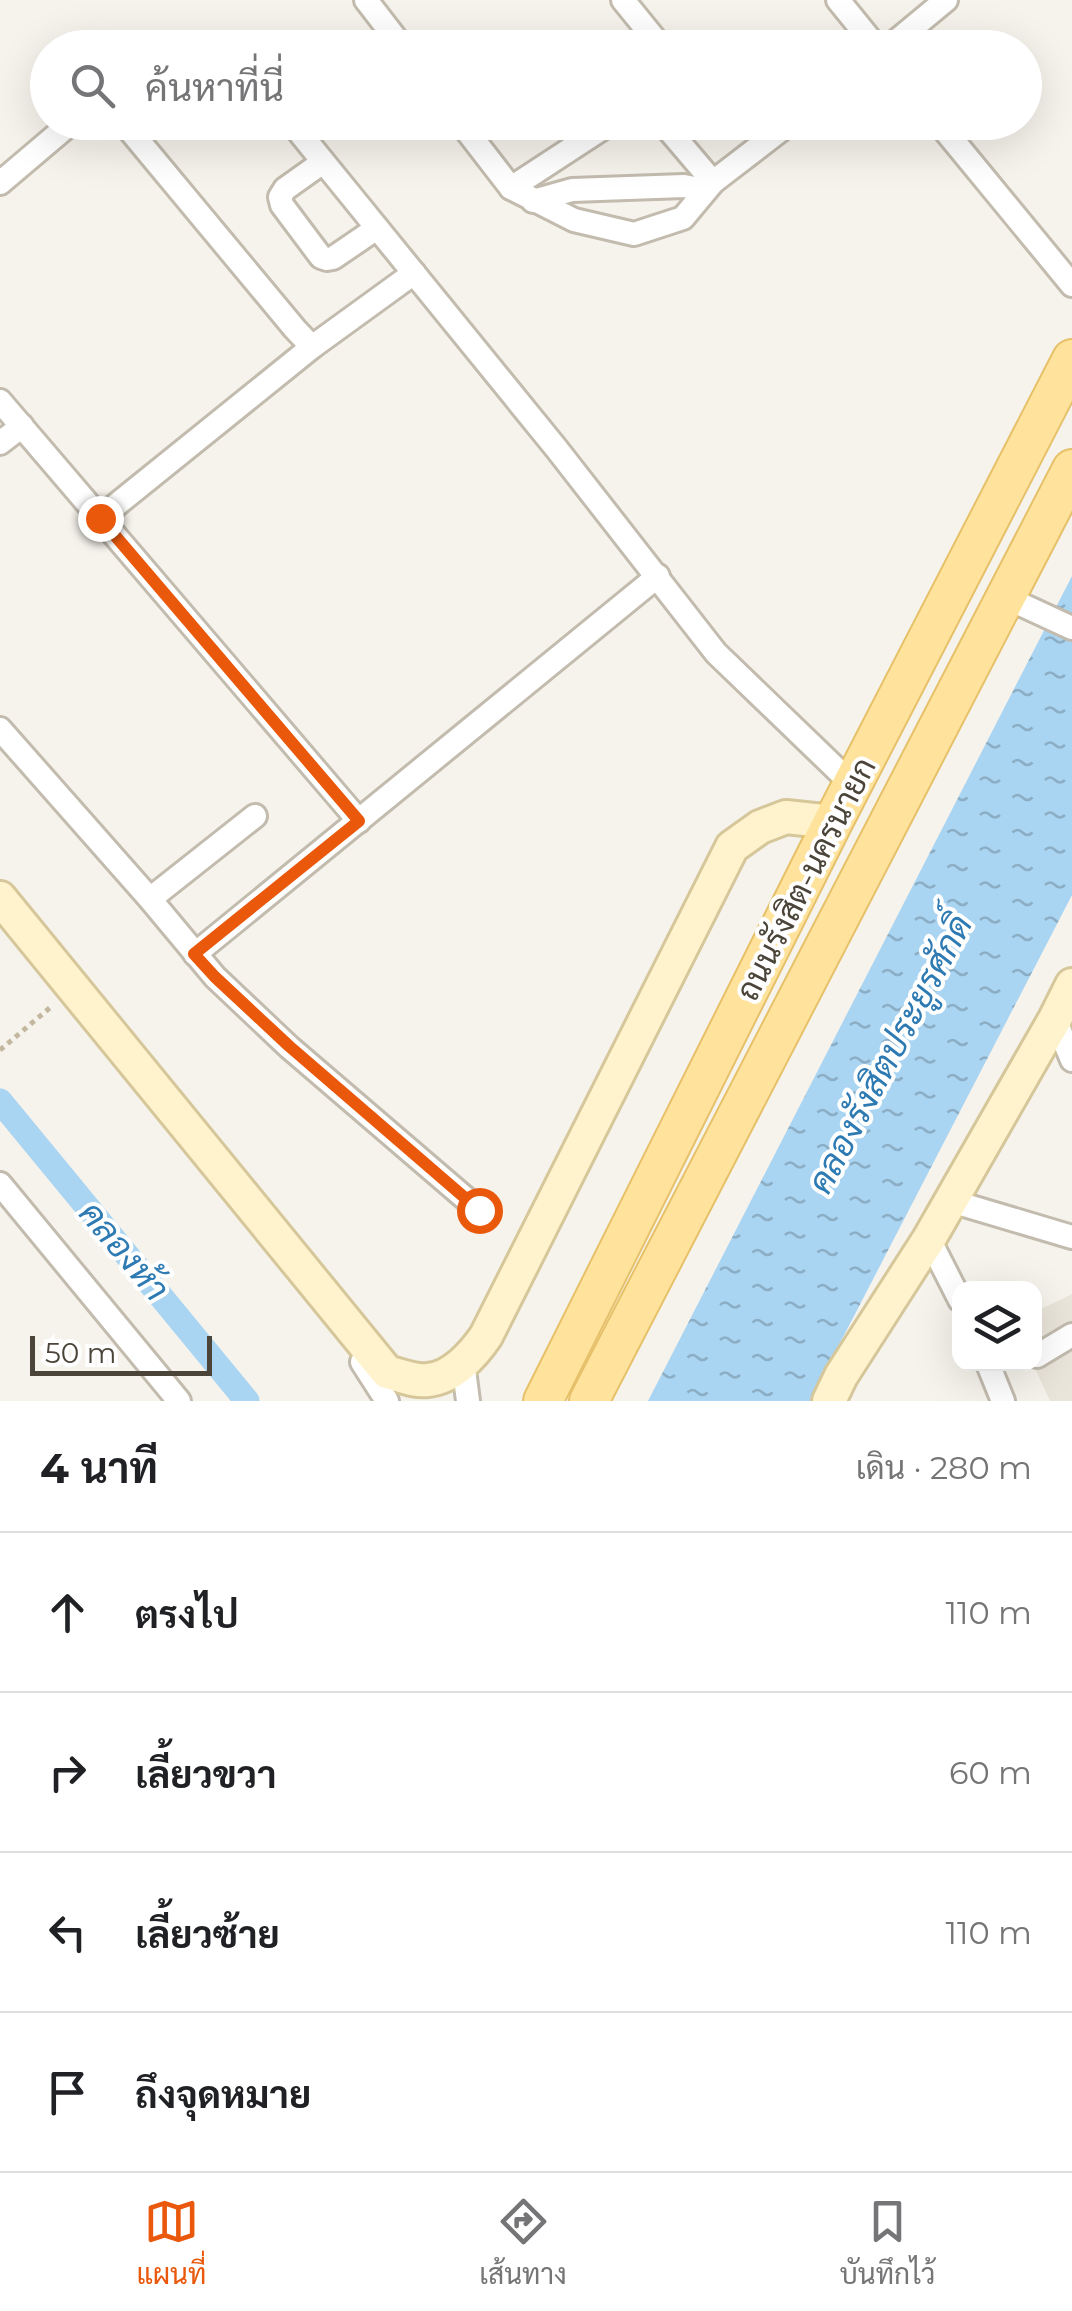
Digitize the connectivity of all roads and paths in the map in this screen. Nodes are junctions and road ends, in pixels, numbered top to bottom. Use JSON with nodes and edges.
{"nodes":[{"id":1,"x":366,"y":0,"type":"edge"},
{"id":2,"x":623,"y":0,"type":"edge"},
{"id":3,"x":838,"y":0,"type":"edge"},
{"id":4,"x":946,"y":0,"type":"edge"},
{"id":5,"x":389,"y":30,"type":"edge"},
{"id":6,"x":647,"y":30,"type":"edge"},
{"id":7,"x":862,"y":30,"type":"edge"},
{"id":8,"x":908,"y":30,"type":"edge"},
{"id":9,"x":51,"y":140,"type":"edge"},
{"id":10,"x":138,"y":140,"type":"edge"},
{"id":11,"x":306,"y":140,"type":"edge"},
{"id":12,"x":474,"y":140,"type":"edge"},
{"id":13,"x":584,"y":140,"type":"edge"},
{"id":14,"x":675,"y":140,"type":"edge"},
{"id":15,"x":768,"y":140,"type":"edge"},
{"id":16,"x":953,"y":140,"type":"edge"},
{"id":17,"x":324,"y":162,"type":"junction"},
{"id":18,"x":0,"y":183,"type":"edge"},
{"id":19,"x":709,"y":186,"type":"junction"},
{"id":20,"x":510,"y":188,"type":"junction"},
{"id":21,"x":533,"y":201,"type":"junction"},
{"id":22,"x":378,"y":228,"type":"junction"},
{"id":23,"x":414,"y":274,"type":"junction"},
{"id":24,"x":1072,"y":285,"type":"edge"},
{"id":25,"x":312,"y":347,"type":"junction"},
{"id":26,"x":1072,"y":359,"type":"edge"},
{"id":27,"x":0,"y":401,"type":"edge"},
{"id":28,"x":22,"y":426,"type":"junction"},
{"id":29,"x":0,"y":442,"type":"edge"},
{"id":30,"x":1072,"y":470,"type":"edge"},
{"id":31,"x":100,"y":518,"type":"junction"},
{"id":32,"x":658,"y":576,"type":"junction"},
{"id":33,"x":1018,"y":602,"type":"junction"},
{"id":34,"x":1072,"y":628,"type":"edge"},
{"id":35,"x":0,"y":730,"type":"edge"},
{"id":36,"x":853,"y":785,"type":"junction"},
{"id":37,"x":255,"y":816,"type":"dead end"},
{"id":38,"x":359,"y":821,"type":"junction"},
{"id":39,"x":833,"y":822,"type":"junction"},
{"id":40,"x":0,"y":898,"type":"edge"},
{"id":41,"x":150,"y":899,"type":"junction"},
{"id":42,"x":194,"y":954,"type":"junction"},
{"id":43,"x":1072,"y":985,"type":"edge"},
{"id":44,"x":55,"y":1004,"type":"dead end"},
{"id":45,"x":1056,"y":1019,"type":"junction"},
{"id":46,"x":0,"y":1050,"type":"edge"},
{"id":47,"x":1072,"y":1060,"type":"edge"},
{"id":48,"x":0,"y":1184,"type":"edge"},
{"id":49,"x":951,"y":1200,"type":"junction"},
{"id":50,"x":479,"y":1210,"type":"dead end"},
{"id":51,"x":1072,"y":1237,"type":"edge"},
{"id":52,"x":929,"y":1239,"type":"junction"},
{"id":53,"x":952,"y":1284,"type":"edge"},
{"id":54,"x":348,"y":1324,"type":"junction"},
{"id":55,"x":1072,"y":1335,"type":"edge"},
{"id":56,"x":1042,"y":1353,"type":"edge"},
{"id":57,"x":464,"y":1362,"type":"junction"},
{"id":58,"x":991,"y":1371,"type":"edge"},
{"id":59,"x":592,"y":1398,"type":"edge"},
{"id":60,"x":179,"y":1401,"type":"edge"},
{"id":61,"x":387,"y":1401,"type":"edge"},
{"id":62,"x":468,"y":1401,"type":"edge"},
{"id":63,"x":544,"y":1401,"type":"edge"},
{"id":64,"x":828,"y":1401,"type":"edge"},
{"id":65,"x":1004,"y":1401,"type":"edge"}],
"edges":[{"from":1,"to":5,"type":"street"},
{"from":2,"to":6,"type":"street"},
{"from":3,"to":7,"type":"street"},
{"from":4,"to":8,"type":"street"},
{"from":9,"to":18,"type":"street"},
{"from":10,"to":25,"type":"street"},
{"from":11,"to":17,"type":"street"},
{"from":12,"to":20,"type":"street"},
{"from":13,"to":20,"type":"street"},
{"from":14,"to":19,"type":"street"},
{"from":15,"to":19,"type":"street"},
{"from":16,"to":24,"type":"street"},
{"from":17,"to":22,"type":"street"},
{"from":17,"to":22,"type":"street"},
{"from":19,"to":21,"type":"street"},
{"from":19,"to":21,"type":"street"},
{"from":20,"to":21,"type":"street"},
{"from":22,"to":23,"type":"street"},
{"from":23,"to":25,"type":"street"},
{"from":23,"to":32,"type":"street"},
{"from":25,"to":31,"type":"street"},
{"from":26,"to":36,"type":"main road","name":"ถนนรังสิต-นครนายก"},
{"from":27,"to":28,"type":"street"},
{"from":28,"to":29,"type":"street"},
{"from":28,"to":31,"type":"street"},
{"from":30,"to":33,"type":"main road","name":"ถนนรังสิต-นครนายก"},
{"from":31,"to":38,"type":"street"},
{"from":32,"to":36,"type":"street"},
{"from":32,"to":38,"type":"street"},
{"from":33,"to":34,"type":"street"},
{"from":33,"to":59,"type":"main road","name":"ถนนรังสิต-นครนายก"},
{"from":35,"to":41,"type":"street"},
{"from":36,"to":39,"type":"main road","name":"ถนนรังสิต-นครนายก"},
{"from":37,"to":41,"type":"street"},
{"from":38,"to":42,"type":"street"},
{"from":39,"to":57,"type":"main road"},
{"from":39,"to":63,"type":"main road","name":"ถนนรังสิต-นครนายก"},
{"from":40,"to":54,"type":"main road"},
{"from":41,"to":42,"type":"street"},
{"from":42,"to":50,"type":"street"},
{"from":43,"to":45,"type":"main road"},
{"from":44,"to":46,"type":"path"},
{"from":45,"to":47,"type":"street"},
{"from":45,"to":49,"type":"main road"},
{"from":48,"to":60,"type":"street"},
{"from":49,"to":51,"type":"street"},
{"from":49,"to":52,"type":"main road"},
{"from":52,"to":53,"type":"street"},
{"from":52,"to":64,"type":"main road"},
{"from":54,"to":57,"type":"main road"},
{"from":54,"to":61,"type":"street"},
{"from":55,"to":56,"type":"street"},
{"from":57,"to":62,"type":"street"},
{"from":58,"to":65,"type":"street"}]}
